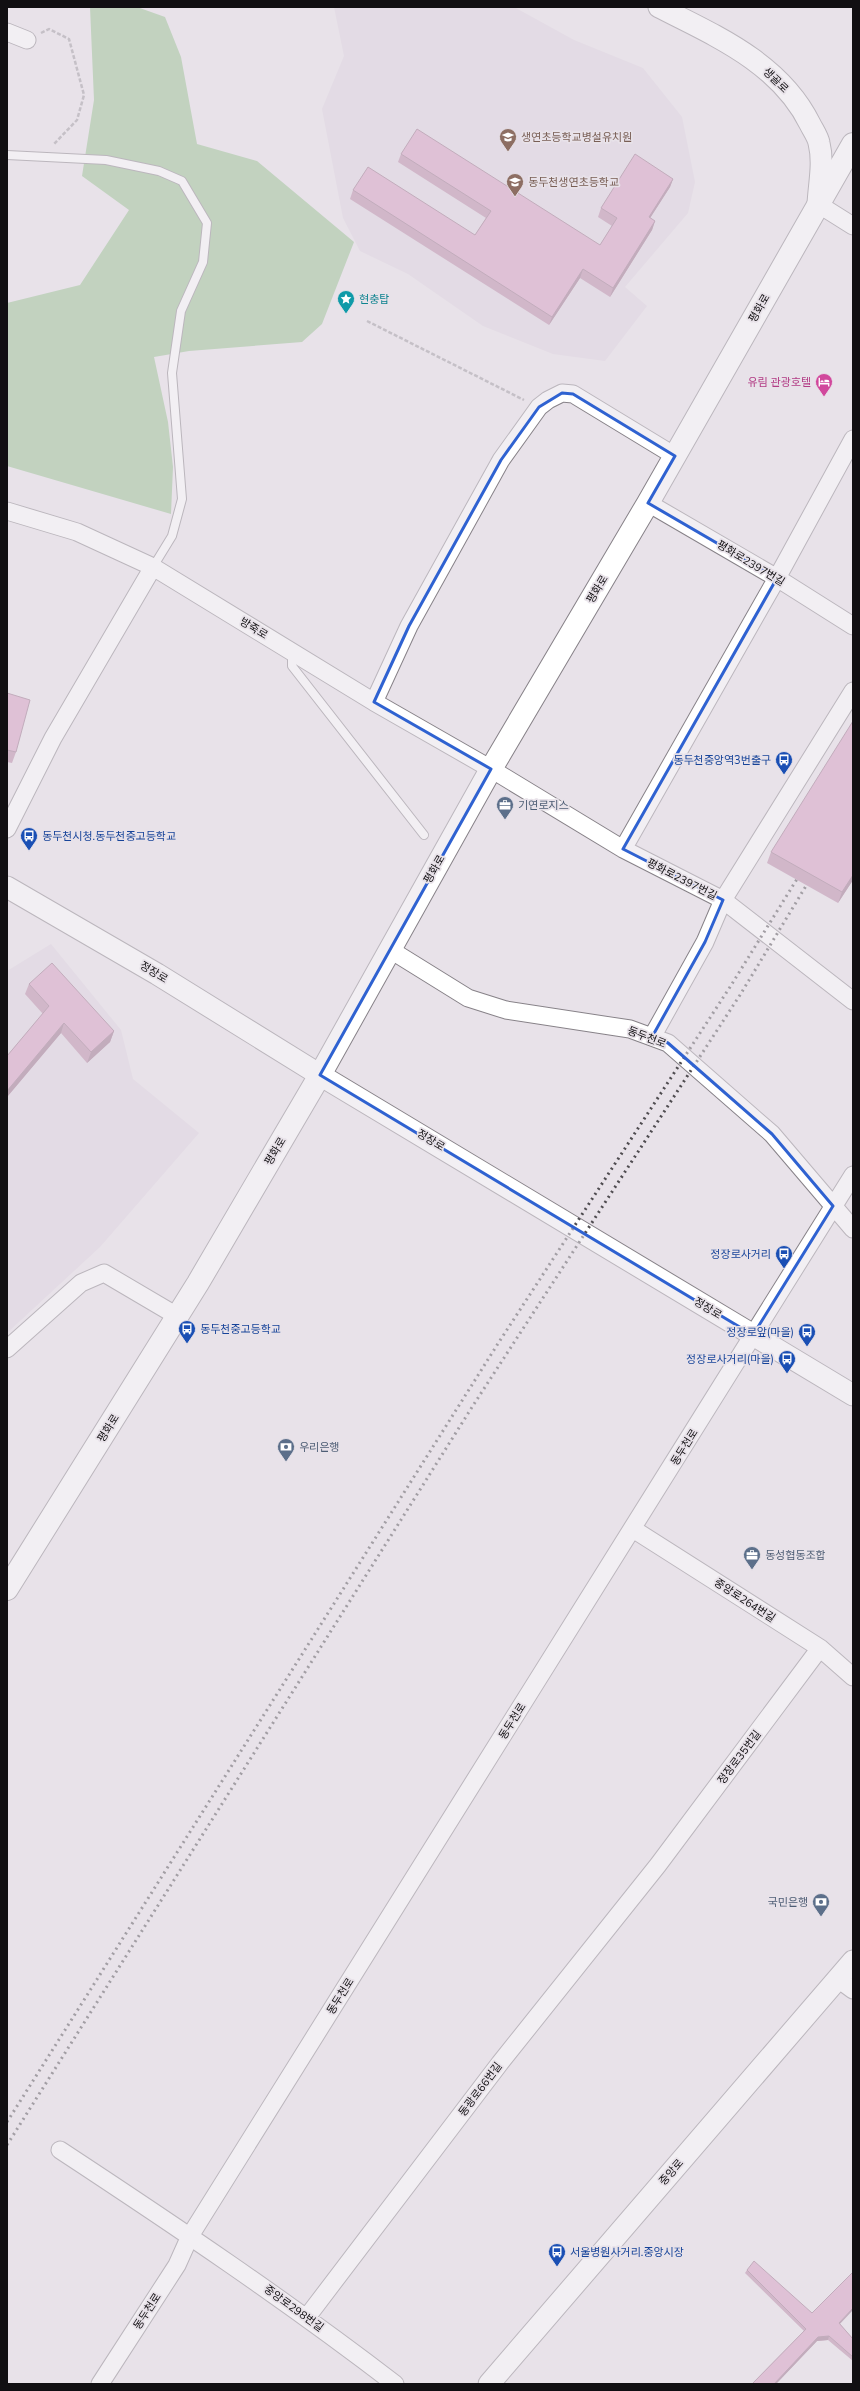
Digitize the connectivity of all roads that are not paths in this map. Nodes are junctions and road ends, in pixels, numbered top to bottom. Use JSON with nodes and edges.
{"nodes":[{"id":1,"x":659,"y":7,"type":"edge"},
{"id":2,"x":7,"y":32,"type":"edge"},
{"id":3,"x":28,"y":40,"type":"road end"},
{"id":4,"x":853,"y":144,"type":"edge"},
{"id":5,"x":7,"y":155,"type":"edge"},
{"id":6,"x":818,"y":204,"type":"junction"},
{"id":7,"x":853,"y":226,"type":"edge"},
{"id":8,"x":853,"y":439,"type":"edge"},
{"id":9,"x":675,"y":456,"type":"junction"},
{"id":10,"x":648,"y":503,"type":"junction"},
{"id":11,"x":7,"y":511,"type":"edge"},
{"id":12,"x":153,"y":567,"type":"junction"},
{"id":13,"x":777,"y":578,"type":"junction"},
{"id":14,"x":853,"y":626,"type":"edge"},
{"id":15,"x":292,"y":651,"type":"junction"},
{"id":16,"x":853,"y":691,"type":"edge"},
{"id":17,"x":374,"y":702,"type":"junction"},
{"id":18,"x":491,"y":769,"type":"junction"},
{"id":19,"x":7,"y":829,"type":"edge"},
{"id":20,"x":424,"y":835,"type":"dead end"},
{"id":21,"x":622,"y":849,"type":"junction"},
{"id":22,"x":7,"y":888,"type":"edge"},
{"id":23,"x":723,"y":900,"type":"junction"},
{"id":24,"x":389,"y":949,"type":"junction"},
{"id":25,"x":853,"y":1001,"type":"edge"},
{"id":26,"x":652,"y":1037,"type":"junction"},
{"id":27,"x":320,"y":1075,"type":"junction"},
{"id":28,"x":853,"y":1175,"type":"edge"},
{"id":29,"x":833,"y":1206,"type":"junction"},
{"id":30,"x":853,"y":1229,"type":"edge"},
{"id":31,"x":177,"y":1316,"type":"junction"},
{"id":32,"x":754,"y":1335,"type":"junction"},
{"id":33,"x":7,"y":1349,"type":"edge"},
{"id":34,"x":853,"y":1395,"type":"edge"},
{"id":35,"x":633,"y":1529,"type":"junction"},
{"id":36,"x":7,"y":1589,"type":"edge"},
{"id":37,"x":820,"y":1648,"type":"junction"},
{"id":38,"x":853,"y":1677,"type":"edge"},
{"id":39,"x":658,"y":1866,"type":"joint"},
{"id":40,"x":853,"y":1961,"type":"edge"},
{"id":41,"x":845,"y":1985,"type":"edge"},
{"id":42,"x":60,"y":2150,"type":"dead end"},
{"id":43,"x":190,"y":2236,"type":"junction"},
{"id":44,"x":307,"y":2317,"type":"junction"},
{"id":45,"x":100,"y":2384,"type":"edge"},
{"id":46,"x":396,"y":2384,"type":"edge"},
{"id":47,"x":489,"y":2384,"type":"edge"}],
"edges":[{"from":1,"to":6,"type":"street","name":"생골로"},
{"from":2,"to":3,"type":"street"},
{"from":4,"to":6,"type":"main road","name":"평화로"},
{"from":5,"to":12,"type":"lane"},
{"from":6,"to":7,"type":"street"},
{"from":6,"to":9,"type":"main road","name":"평화로"},
{"from":8,"to":13,"type":"street"},
{"from":9,"to":10,"type":"main road","name":"평화로"},
{"from":9,"to":17,"type":"street"},
{"from":10,"to":13,"type":"street","name":"평화로2397번길"},
{"from":10,"to":18,"type":"main road","name":"평화로"},
{"from":11,"to":12,"type":"street","name":"방죽로"},
{"from":12,"to":15,"type":"street","name":"방죽로"},
{"from":12,"to":19,"type":"street"},
{"from":13,"to":14,"type":"street","name":"평화로2397번길"},
{"from":13,"to":21,"type":"street"},
{"from":15,"to":17,"type":"street","name":"방죽로"},
{"from":15,"to":20,"type":"lane"},
{"from":16,"to":23,"type":"street","name":"평화로2397번길"},
{"from":17,"to":18,"type":"street","name":"방죽로"},
{"from":18,"to":21,"type":"street","name":"평화로2397번길"},
{"from":18,"to":24,"type":"main road","name":"평화로"},
{"from":21,"to":23,"type":"street","name":"평화로2397번길"},
{"from":22,"to":27,"type":"street","name":"정장로"},
{"from":23,"to":25,"type":"street"},
{"from":23,"to":26,"type":"street"},
{"from":24,"to":26,"type":"street","name":"동두천로"},
{"from":24,"to":27,"type":"main road","name":"평화로"},
{"from":26,"to":29,"type":"street","name":"동두천로"},
{"from":27,"to":31,"type":"main road","name":"평화로"},
{"from":27,"to":32,"type":"street","name":"정장로"},
{"from":28,"to":29,"type":"street","name":"동두천로"},
{"from":29,"to":30,"type":"street","name":"동두천로"},
{"from":29,"to":32,"type":"street","name":"동두천로"},
{"from":31,"to":33,"type":"street"},
{"from":31,"to":36,"type":"main road","name":"평화로"},
{"from":32,"to":34,"type":"street","name":"정장로"},
{"from":32,"to":35,"type":"street","name":"동두천로"},
{"from":35,"to":37,"type":"street","name":"중앙로264번길"},
{"from":35,"to":43,"type":"street","name":"동두천로"},
{"from":37,"to":38,"type":"street","name":"중앙로264번길"},
{"from":37,"to":39,"type":"street","name":"정장로35번길"},
{"from":39,"to":44,"type":"street","name":"동광로66번길"},
{"from":40,"to":41,"type":"street","name":"중앙로"},
{"from":41,"to":47,"type":"street","name":"중앙로"},
{"from":42,"to":43,"type":"street"},
{"from":43,"to":44,"type":"street","name":"중앙로298번길"},
{"from":43,"to":45,"type":"street","name":"동두천로"},
{"from":44,"to":46,"type":"street","name":"중앙로298번길"}]}
